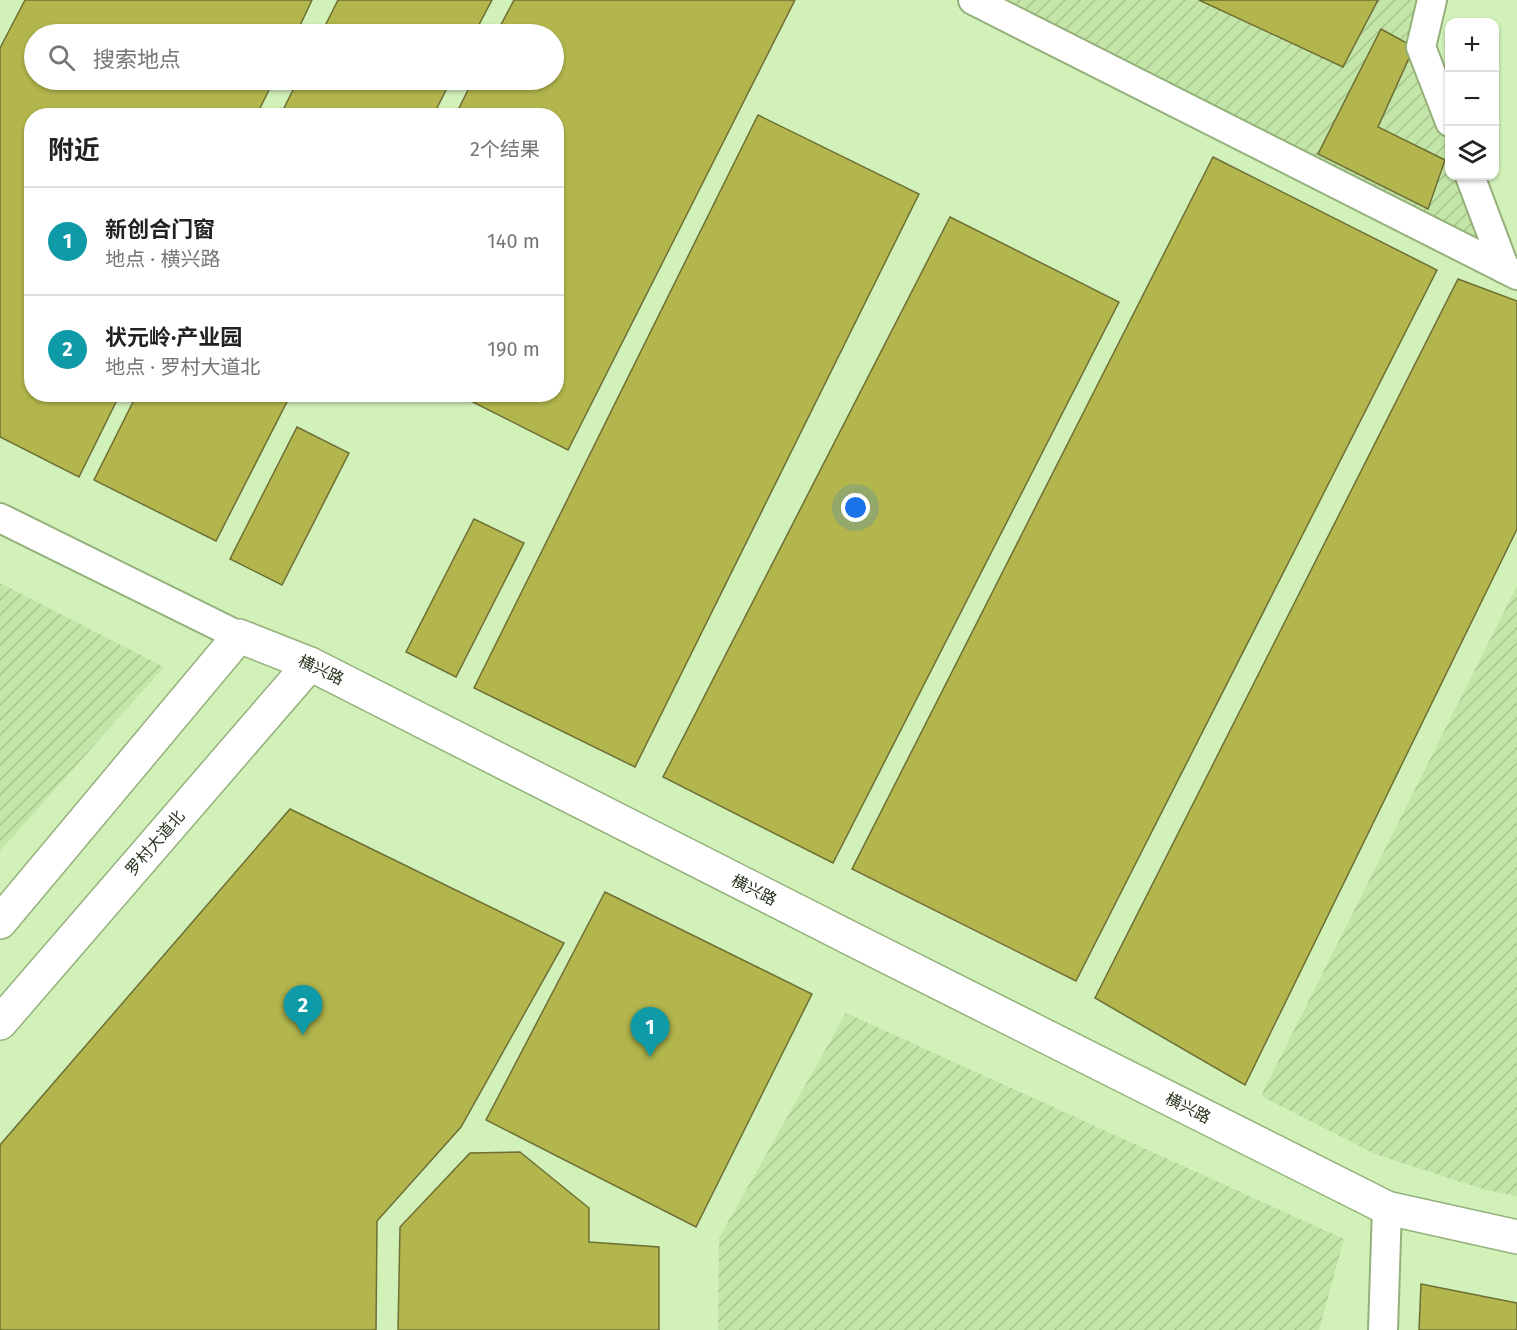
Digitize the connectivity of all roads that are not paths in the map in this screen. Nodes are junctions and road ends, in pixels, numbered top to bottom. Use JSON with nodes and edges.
{"nodes":[{"id":1,"x":973,"y":0,"type":"edge"},
{"id":2,"x":1432,"y":0,"type":"edge"},
{"id":3,"x":1445,"y":111,"type":"edge"},
{"id":4,"x":1472,"y":180,"type":"edge"},
{"id":5,"x":1511,"y":272,"type":"edge"},
{"id":6,"x":0,"y":518,"type":"edge"},
{"id":7,"x":239,"y":636,"type":"junction"},
{"id":8,"x":310,"y":664,"type":"junction"},
{"id":9,"x":0,"y":922,"type":"edge"},
{"id":10,"x":0,"y":1023,"type":"edge"},
{"id":11,"x":1387,"y":1208,"type":"junction"},
{"id":12,"x":1517,"y":1237,"type":"edge"},
{"id":13,"x":1383,"y":1330,"type":"edge"}],
"edges":[{"from":1,"to":5,"type":"street"},
{"from":2,"to":3,"type":"street"},
{"from":4,"to":5,"type":"street"},
{"from":6,"to":7,"type":"street","name":"横兴路"},
{"from":7,"to":8,"type":"main road","name":"横兴路"},
{"from":7,"to":9,"type":"main road"},
{"from":8,"to":10,"type":"main road","name":"罗村大道北"},
{"from":8,"to":11,"type":"main road","name":"横兴路"},
{"from":11,"to":12,"type":"main road","name":"横兴路"},
{"from":11,"to":13,"type":"street"}]}
